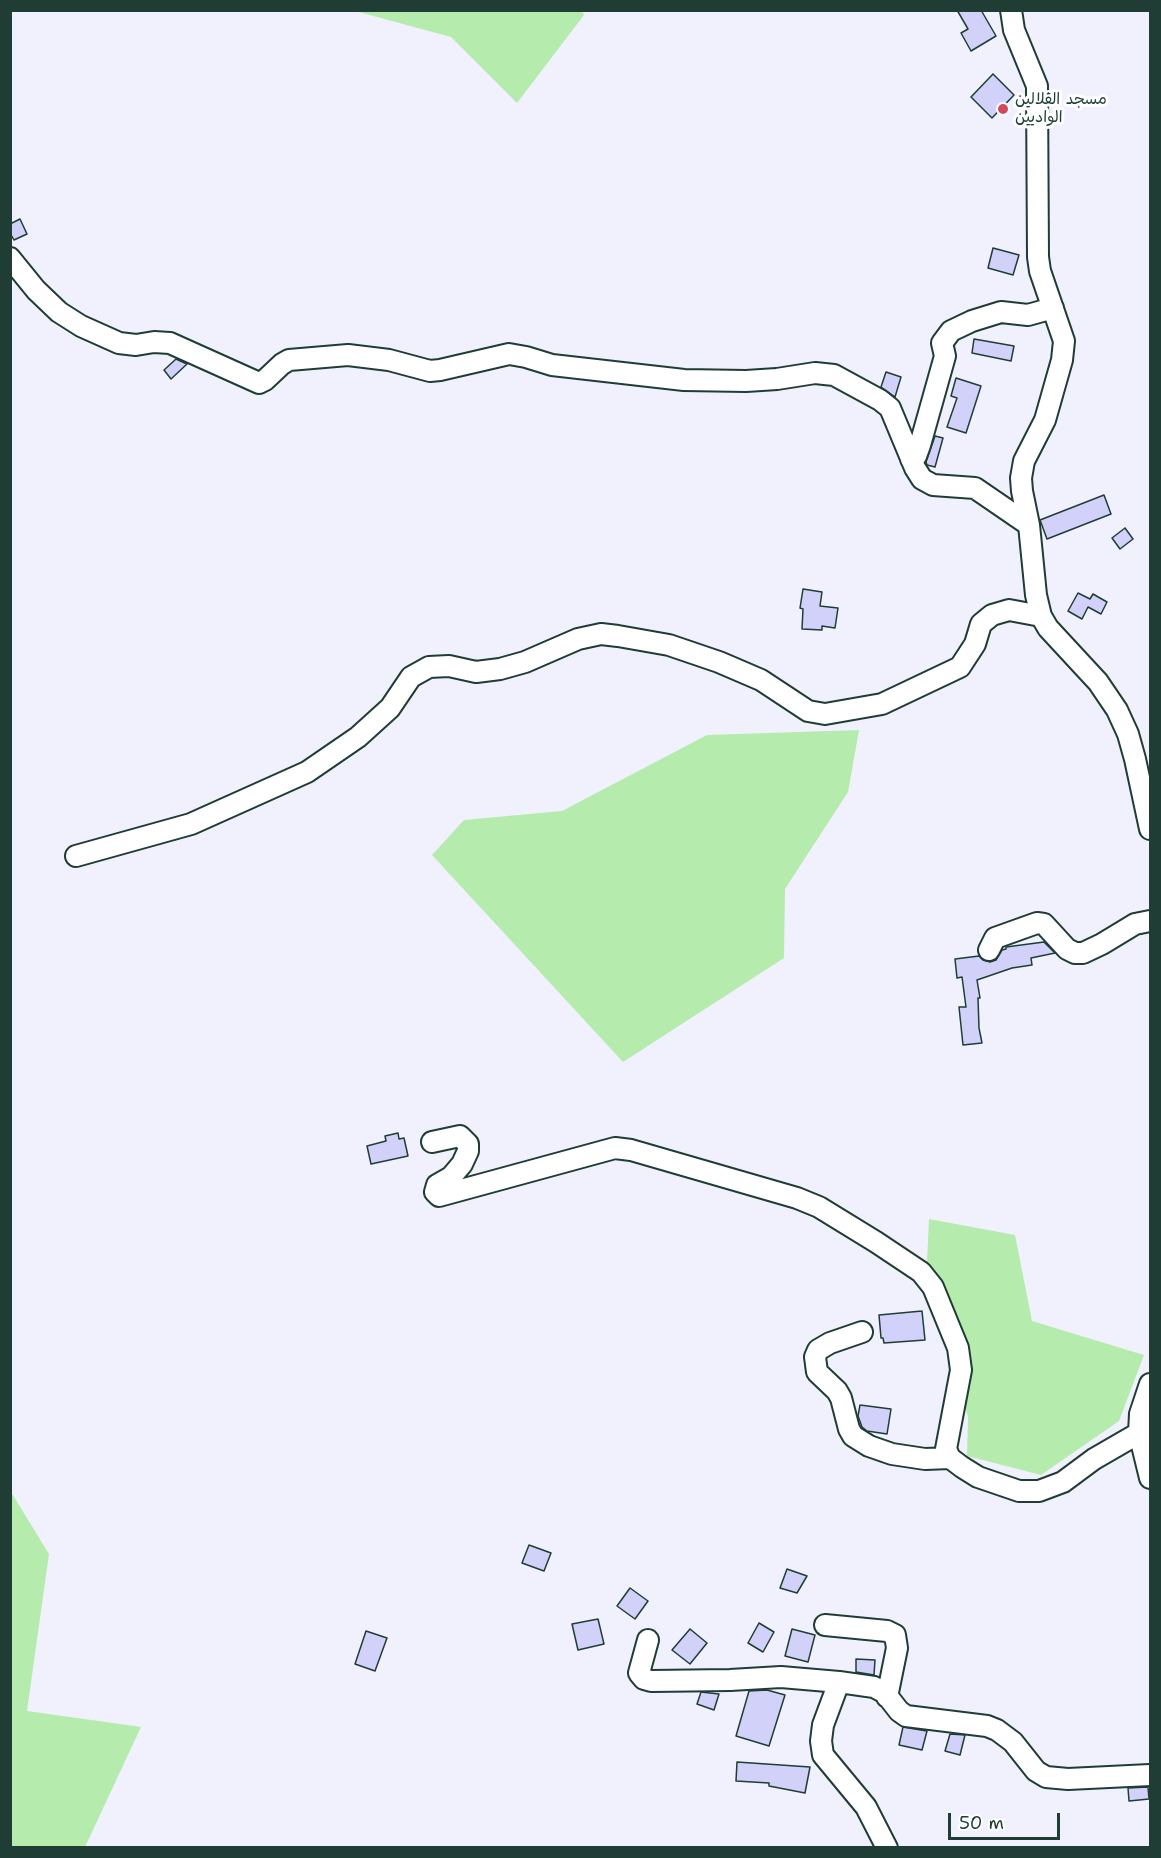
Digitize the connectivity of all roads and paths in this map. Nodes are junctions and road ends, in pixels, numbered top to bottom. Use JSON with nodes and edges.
{"nodes":[{"id":1,"x":1011,"y":10,"type":"edge"},
{"id":2,"x":10,"y":258,"type":"edge"},
{"id":3,"x":1053,"y":308,"type":"junction"},
{"id":4,"x":911,"y":459,"type":"junction"},
{"id":5,"x":1029,"y":525,"type":"junction"},
{"id":6,"x":1041,"y":616,"type":"junction"},
{"id":7,"x":1150,"y":829,"type":"edge"},
{"id":8,"x":76,"y":856,"type":"dead end"},
{"id":9,"x":1150,"y":921,"type":"edge"},
{"id":10,"x":989,"y":950,"type":"dead end"},
{"id":11,"x":432,"y":1142,"type":"dead end"},
{"id":12,"x":862,"y":1332,"type":"dead end"},
{"id":13,"x":1150,"y":1384,"type":"edge"},
{"id":14,"x":1139,"y":1433,"type":"junction"},
{"id":15,"x":950,"y":1458,"type":"junction"},
{"id":16,"x":1150,"y":1478,"type":"edge"},
{"id":17,"x":825,"y":1625,"type":"dead end"},
{"id":18,"x":648,"y":1640,"type":"dead end"},
{"id":19,"x":839,"y":1682,"type":"junction"},
{"id":20,"x":887,"y":1697,"type":"junction"},
{"id":21,"x":1150,"y":1775,"type":"edge"},
{"id":22,"x":887,"y":1848,"type":"edge"}],
"edges":[{"from":1,"to":3,"type":"street"},
{"from":2,"to":4,"type":"street"},
{"from":3,"to":4,"type":"street"},
{"from":3,"to":5,"type":"street"},
{"from":4,"to":5,"type":"street"},
{"from":5,"to":6,"type":"street"},
{"from":6,"to":7,"type":"street"},
{"from":6,"to":8,"type":"street"},
{"from":9,"to":10,"type":"street"},
{"from":11,"to":15,"type":"street"},
{"from":12,"to":15,"type":"street"},
{"from":13,"to":14,"type":"street"},
{"from":14,"to":15,"type":"street"},
{"from":14,"to":16,"type":"street"},
{"from":17,"to":20,"type":"street"},
{"from":18,"to":19,"type":"street"},
{"from":19,"to":20,"type":"street"},
{"from":19,"to":22,"type":"street"},
{"from":20,"to":21,"type":"street"}]}
